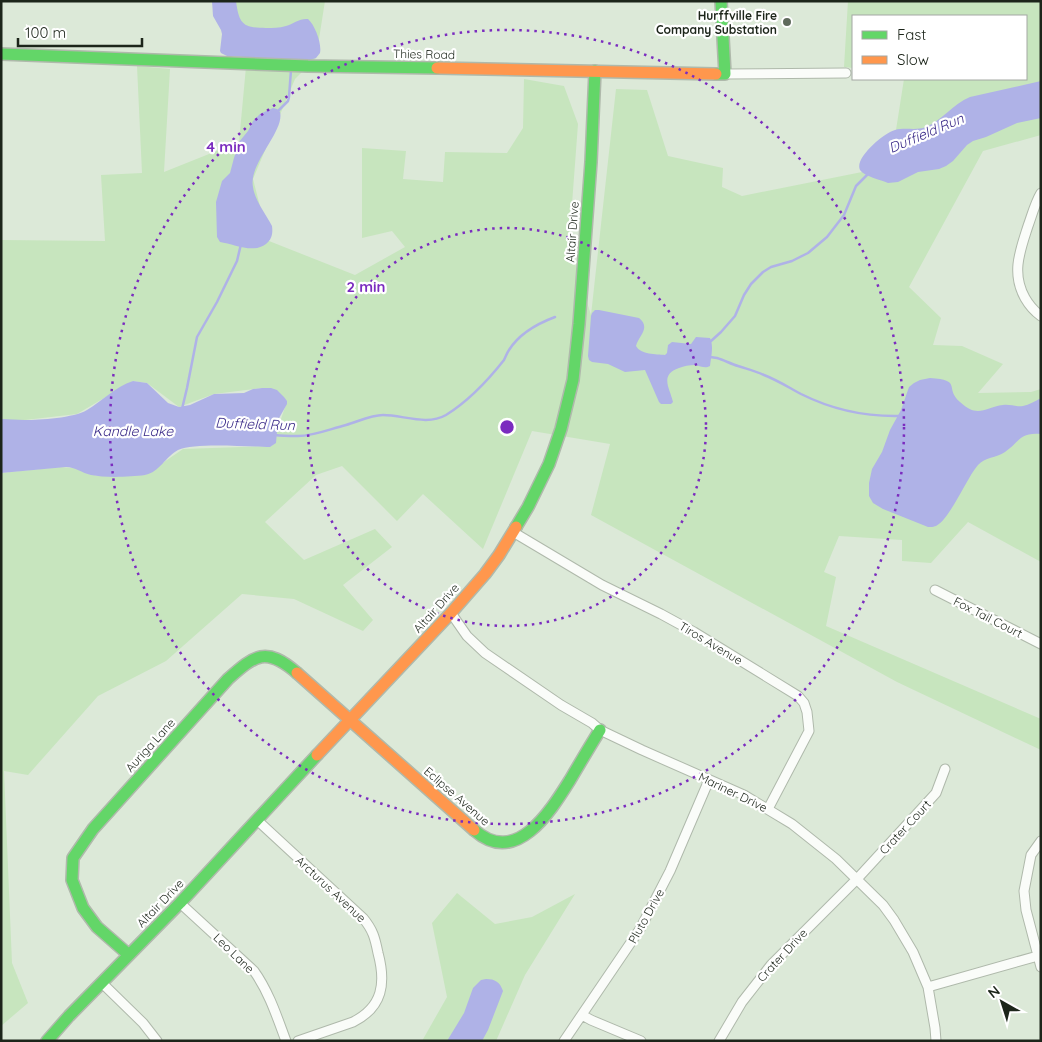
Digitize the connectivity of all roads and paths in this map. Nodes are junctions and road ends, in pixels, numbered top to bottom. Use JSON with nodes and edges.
{"nodes":[{"id":1,"x":721,"y":1,"type":"edge"},
{"id":2,"x":1,"y":54,"type":"edge"},
{"id":3,"x":595,"y":71,"type":"junction"},
{"id":4,"x":846,"y":73,"type":"dead end"},
{"id":5,"x":726,"y":74,"type":"junction"},
{"id":6,"x":1041,"y":193,"type":"edge"},
{"id":7,"x":1041,"y":316,"type":"edge"},
{"id":8,"x":513,"y":532,"type":"junction"},
{"id":9,"x":935,"y":590,"type":"dead end"},
{"id":10,"x":451,"y":613,"type":"junction"},
{"id":11,"x":1041,"y":644,"type":"edge"},
{"id":12,"x":349,"y":721,"type":"junction"},
{"id":13,"x":600,"y":730,"type":"junction"},
{"id":14,"x":945,"y":769,"type":"dead end"},
{"id":15,"x":709,"y":780,"type":"junction"},
{"id":16,"x":768,"y":809,"type":"junction"},
{"id":17,"x":257,"y":820,"type":"junction"},
{"id":18,"x":1041,"y":841,"type":"edge"},
{"id":19,"x":857,"y":879,"type":"junction"},
{"id":20,"x":180,"y":902,"type":"junction"},
{"id":21,"x":128,"y":955,"type":"junction"},
{"id":22,"x":1039,"y":955,"type":"edge"},
{"id":23,"x":1041,"y":967,"type":"edge"},
{"id":24,"x":102,"y":983,"type":"junction"},
{"id":25,"x":928,"y":987,"type":"junction"},
{"id":26,"x":582,"y":1015,"type":"junction"},
{"id":27,"x":47,"y":1041,"type":"edge"},
{"id":28,"x":157,"y":1041,"type":"edge"},
{"id":29,"x":286,"y":1041,"type":"edge"},
{"id":30,"x":298,"y":1041,"type":"edge"},
{"id":31,"x":564,"y":1041,"type":"edge"},
{"id":32,"x":641,"y":1041,"type":"edge"},
{"id":33,"x":718,"y":1041,"type":"edge"},
{"id":34,"x":936,"y":1041,"type":"edge"}],
"edges":[{"from":1,"to":5,"type":"street"},
{"from":2,"to":3,"type":"street","name":"Thies Road"},
{"from":3,"to":5,"type":"street","name":"Thies Road"},
{"from":3,"to":8,"type":"street","name":"Altair Drive"},
{"from":4,"to":5,"type":"street","name":"Thies Road"},
{"from":6,"to":7,"type":"street"},
{"from":8,"to":10,"type":"street","name":"Altair Drive"},
{"from":8,"to":16,"type":"street","name":"Tiros Avenue"},
{"from":9,"to":11,"type":"street","name":"Fox Tail Court"},
{"from":10,"to":12,"type":"street","name":"Altair Drive"},
{"from":10,"to":13,"type":"street","name":"Mariner Drive"},
{"from":12,"to":13,"type":"street","name":"Eclipse Avenue"},
{"from":12,"to":17,"type":"street","name":"Altair Drive"},
{"from":12,"to":21,"type":"street","name":"Auriga Lane"},
{"from":13,"to":15,"type":"street","name":"Mariner Drive"},
{"from":14,"to":19,"type":"street","name":"Crater Court"},
{"from":15,"to":16,"type":"street","name":"Mariner Drive"},
{"from":15,"to":26,"type":"street","name":"Pluto Drive"},
{"from":16,"to":19,"type":"street","name":"Mariner Drive"},
{"from":17,"to":20,"type":"street","name":"Altair Drive"},
{"from":17,"to":30,"type":"street","name":"Arcturus Avenue"},
{"from":18,"to":22,"type":"street"},
{"from":19,"to":25,"type":"street","name":"Mariner Drive"},
{"from":19,"to":33,"type":"street","name":"Crater Drive"},
{"from":20,"to":21,"type":"street","name":"Altair Drive"},
{"from":20,"to":29,"type":"street","name":"Leo Lane"},
{"from":21,"to":24,"type":"street","name":"Altair Drive"},
{"from":22,"to":23,"type":"street"},
{"from":22,"to":25,"type":"street"},
{"from":24,"to":27,"type":"street","name":"Altair Drive"},
{"from":24,"to":28,"type":"street"},
{"from":25,"to":34,"type":"street","name":"Mariner Drive"},
{"from":26,"to":31,"type":"street","name":"Pluto Drive"},
{"from":26,"to":32,"type":"street"}]}
